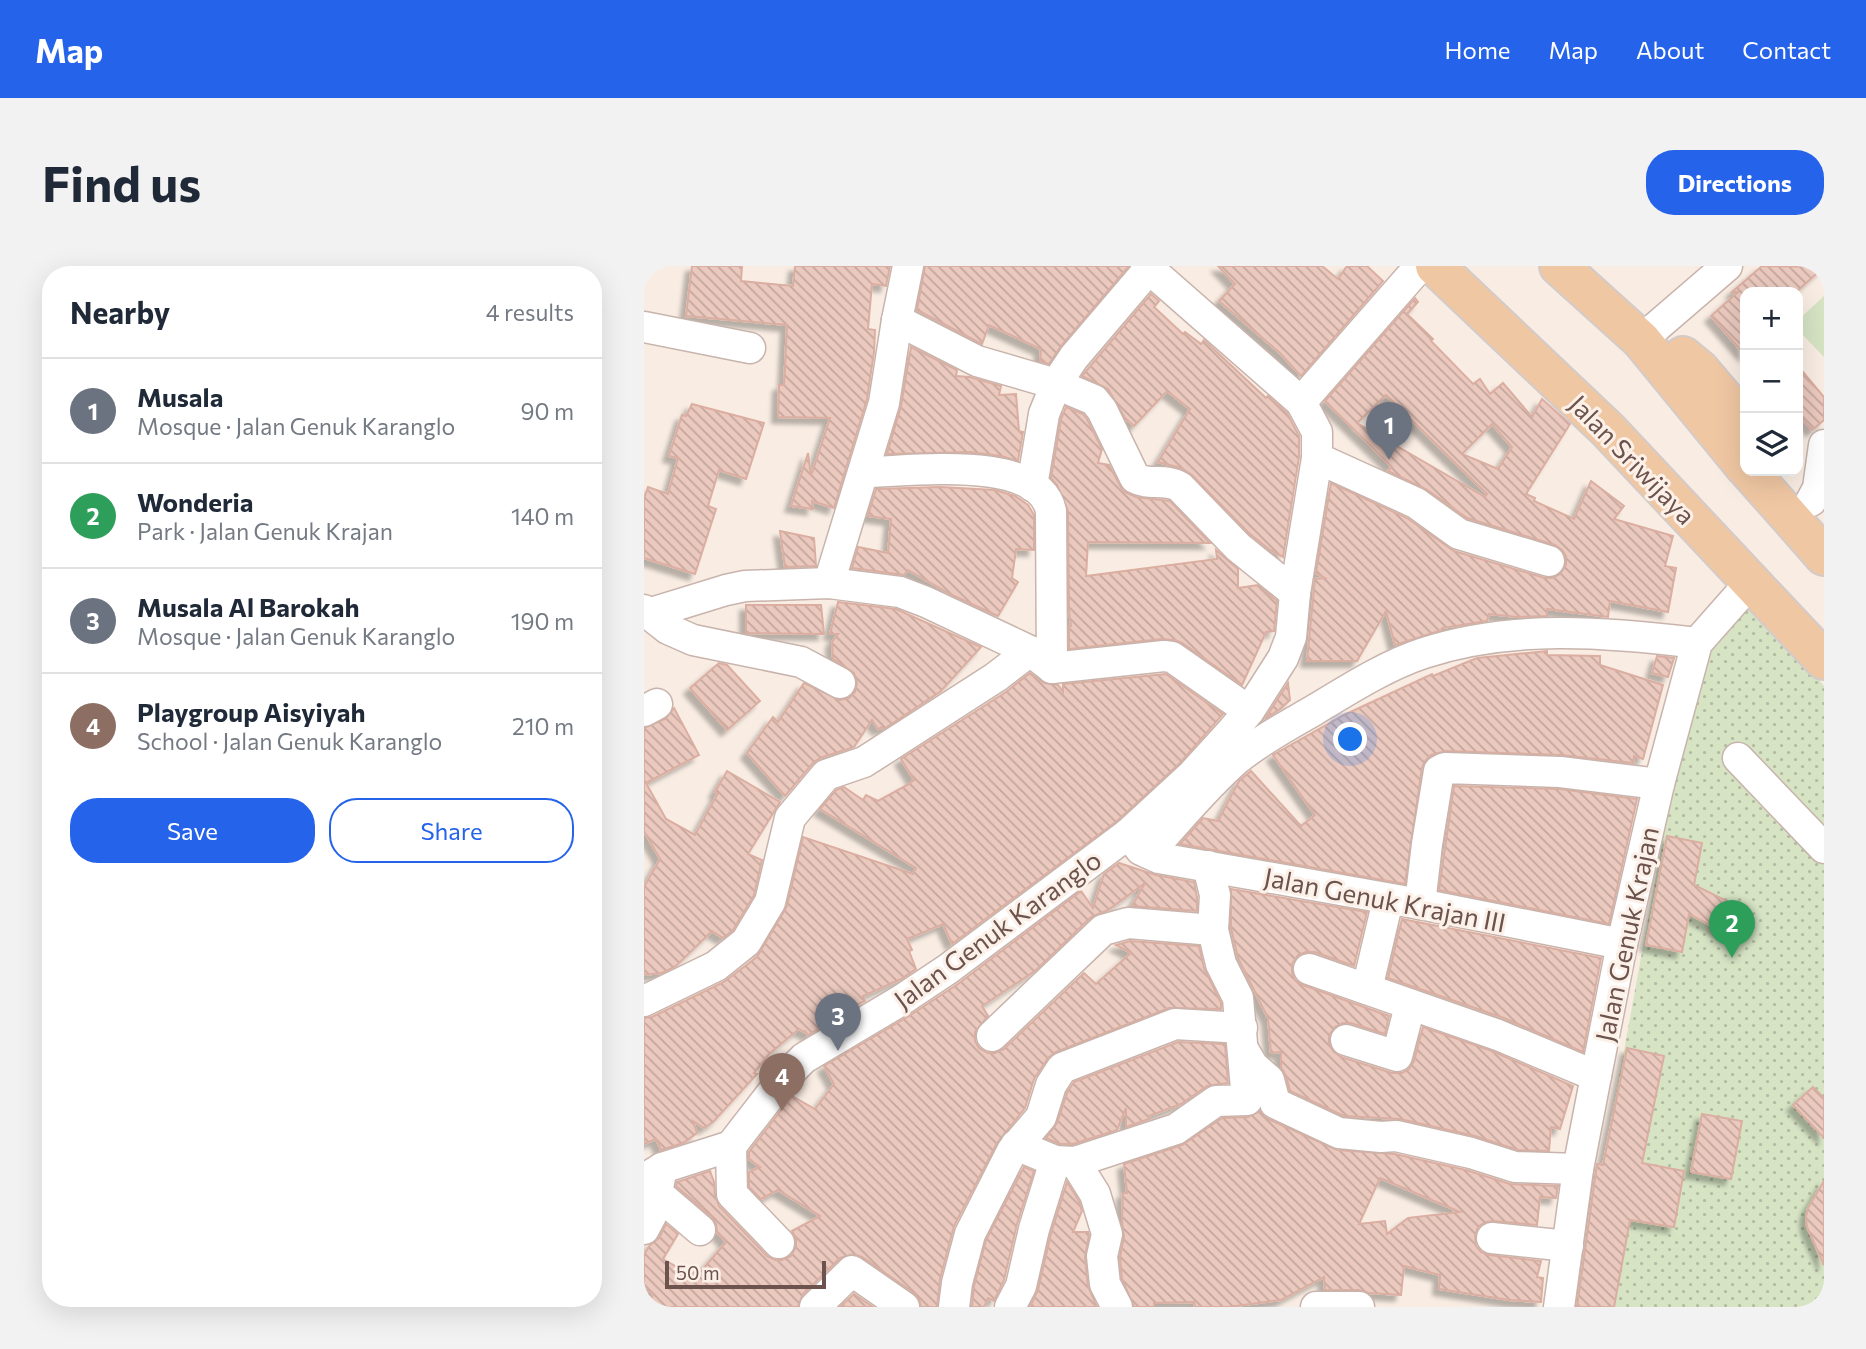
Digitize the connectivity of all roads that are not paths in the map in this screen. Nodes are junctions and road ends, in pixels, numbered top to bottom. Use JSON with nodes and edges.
{"nodes":[{"id":1,"x":908,"y":266,"type":"edge"},
{"id":2,"x":1420,"y":266,"type":"edge"},
{"id":3,"x":1435,"y":266,"type":"edge"},
{"id":4,"x":1559,"y":266,"type":"edge"},
{"id":5,"x":1591,"y":266,"type":"edge"},
{"id":6,"x":1727,"y":266,"type":"edge"},
{"id":7,"x":1147,"y":267,"type":"edge"},
{"id":8,"x":897,"y":320,"type":"junction"},
{"id":9,"x":644,"y":327,"type":"edge"},
{"id":10,"x":1641,"y":340,"type":"junction"},
{"id":11,"x":750,"y":348,"type":"dead end"},
{"id":12,"x":1056,"y":384,"type":"junction"},
{"id":13,"x":1301,"y":402,"type":"junction"},
{"id":14,"x":1740,"y":417,"type":"edge"},
{"id":15,"x":1824,"y":444,"type":"edge"},
{"id":16,"x":1317,"y":458,"type":"junction"},
{"id":17,"x":1740,"y":460,"type":"edge"},
{"id":18,"x":865,"y":471,"type":"junction"},
{"id":19,"x":1753,"y":476,"type":"edge"},
{"id":20,"x":1788,"y":476,"type":"edge"},
{"id":21,"x":1032,"y":486,"type":"junction"},
{"id":22,"x":1811,"y":501,"type":"junction"},
{"id":23,"x":1824,"y":538,"type":"edge"},
{"id":24,"x":1824,"y":556,"type":"edge"},
{"id":25,"x":1549,"y":561,"type":"dead end"},
{"id":26,"x":829,"y":583,"type":"junction"},
{"id":27,"x":1750,"y":583,"type":"junction"},
{"id":28,"x":1295,"y":593,"type":"junction"},
{"id":29,"x":646,"y":612,"type":"edge"},
{"id":30,"x":1697,"y":643,"type":"junction"},
{"id":31,"x":1041,"y":660,"type":"junction"},
{"id":32,"x":1824,"y":660,"type":"edge"},
{"id":33,"x":841,"y":683,"type":"dead end"},
{"id":34,"x":1249,"y":711,"type":"junction"},
{"id":35,"x":1738,"y":758,"type":"dead end"},
{"id":36,"x":1659,"y":784,"type":"junction"},
{"id":37,"x":1137,"y":844,"type":"junction"},
{"id":38,"x":1824,"y":848,"type":"edge"},
{"id":39,"x":1208,"y":866,"type":"junction"},
{"id":40,"x":1388,"y":900,"type":"junction"},
{"id":41,"x":1420,"y":904,"type":"junction"},
{"id":42,"x":1213,"y":930,"type":"junction"},
{"id":43,"x":1622,"y":944,"type":"junction"},
{"id":44,"x":1310,"y":969,"type":"dead end"},
{"id":45,"x":1367,"y":989,"type":"junction"},
{"id":46,"x":644,"y":1001,"type":"edge"},
{"id":47,"x":1410,"y":1006,"type":"junction"},
{"id":48,"x":992,"y":1036,"type":"dead end"},
{"id":49,"x":1242,"y":1038,"type":"junction"},
{"id":50,"x":1346,"y":1040,"type":"dead end"},
{"id":51,"x":1596,"y":1076,"type":"junction"},
{"id":52,"x":1016,"y":1145,"type":"junction"},
{"id":53,"x":730,"y":1146,"type":"junction"},
{"id":54,"x":1065,"y":1161,"type":"junction"},
{"id":55,"x":1578,"y":1169,"type":"junction"},
{"id":56,"x":655,"y":1180,"type":"edge"},
{"id":57,"x":644,"y":1229,"type":"edge"},
{"id":58,"x":700,"y":1230,"type":"dead end"},
{"id":59,"x":1492,"y":1238,"type":"dead end"},
{"id":60,"x":779,"y":1243,"type":"dead end"},
{"id":61,"x":1568,"y":1246,"type":"junction"},
{"id":62,"x":815,"y":1307,"type":"edge"},
{"id":63,"x":904,"y":1307,"type":"edge"},
{"id":64,"x":954,"y":1307,"type":"edge"},
{"id":65,"x":1010,"y":1307,"type":"edge"},
{"id":66,"x":1117,"y":1307,"type":"edge"},
{"id":67,"x":1316,"y":1307,"type":"edge"},
{"id":68,"x":1359,"y":1307,"type":"edge"},
{"id":69,"x":1559,"y":1307,"type":"edge"}],
"edges":[{"from":1,"to":8,"type":"street"},
{"from":2,"to":13,"type":"street"},
{"from":3,"to":27,"type":"main road","name":"Jalan Sriwijaya"},
{"from":4,"to":10,"type":"main road"},
{"from":5,"to":10,"type":"main road"},
{"from":6,"to":10,"type":"street"},
{"from":7,"to":12,"type":"street","name":"Jalan Genuk Karanglo"},
{"from":7,"to":13,"type":"street","name":"Jalan Genuk Karanglo"},
{"from":8,"to":12,"type":"street"},
{"from":8,"to":18,"type":"street"},
{"from":9,"to":11,"type":"street"},
{"from":10,"to":14,"type":"main road"},
{"from":10,"to":17,"type":"main road"},
{"from":12,"to":21,"type":"street","name":"Jalan Genuk Karanglo"},
{"from":12,"to":28,"type":"street"},
{"from":13,"to":16,"type":"street","name":"Jalan Genuk Karanglo"},
{"from":15,"to":22,"type":"street"},
{"from":16,"to":25,"type":"street"},
{"from":16,"to":28,"type":"street","name":"Jalan Genuk Karanglo"},
{"from":18,"to":21,"type":"street"},
{"from":18,"to":26,"type":"street"},
{"from":19,"to":24,"type":"main road"},
{"from":20,"to":22,"type":"main road"},
{"from":21,"to":31,"type":"street"},
{"from":22,"to":23,"type":"main road"},
{"from":26,"to":29,"type":"street"},
{"from":26,"to":31,"type":"street"},
{"from":27,"to":30,"type":"street","name":"Jalan Genuk Krajan"},
{"from":27,"to":32,"type":"main road","name":"Jalan Sriwijaya"},
{"from":28,"to":34,"type":"street","name":"Jalan Genuk Karanglo"},
{"from":29,"to":33,"type":"street"},
{"from":30,"to":36,"type":"street","name":"Jalan Genuk Krajan"},
{"from":30,"to":37,"type":"street"},
{"from":31,"to":34,"type":"street"},
{"from":31,"to":46,"type":"street"},
{"from":34,"to":37,"type":"street","name":"Jalan Genuk Karanglo"},
{"from":35,"to":38,"type":"street"},
{"from":36,"to":41,"type":"street"},
{"from":36,"to":43,"type":"street","name":"Jalan Genuk Krajan"},
{"from":37,"to":39,"type":"street","name":"Jalan Genuk Krajan III"},
{"from":37,"to":53,"type":"street","name":"Jalan Genuk Karanglo"},
{"from":39,"to":40,"type":"street","name":"Jalan Genuk Krajan III"},
{"from":39,"to":42,"type":"street"},
{"from":40,"to":41,"type":"street","name":"Jalan Genuk Krajan III"},
{"from":40,"to":45,"type":"street"},
{"from":41,"to":43,"type":"street","name":"Jalan Genuk Krajan III"},
{"from":42,"to":48,"type":"street"},
{"from":42,"to":49,"type":"street"},
{"from":43,"to":51,"type":"street","name":"Jalan Genuk Krajan"},
{"from":44,"to":45,"type":"street"},
{"from":45,"to":47,"type":"street"},
{"from":47,"to":50,"type":"street"},
{"from":47,"to":51,"type":"street"},
{"from":49,"to":52,"type":"street"},
{"from":49,"to":54,"type":"street"},
{"from":49,"to":55,"type":"street"},
{"from":51,"to":55,"type":"street","name":"Jalan Genuk Krajan"},
{"from":52,"to":54,"type":"street"},
{"from":52,"to":64,"type":"street"},
{"from":53,"to":56,"type":"street"},
{"from":53,"to":60,"type":"street"},
{"from":54,"to":65,"type":"street"},
{"from":54,"to":66,"type":"street"},
{"from":55,"to":61,"type":"street","name":"Jalan Genuk Krajan"},
{"from":56,"to":57,"type":"street"},
{"from":56,"to":58,"type":"street"},
{"from":59,"to":61,"type":"street"},
{"from":61,"to":69,"type":"street","name":"Jalan Genuk Krajan"},
{"from":62,"to":63,"type":"street"},
{"from":67,"to":68,"type":"street"}]}
